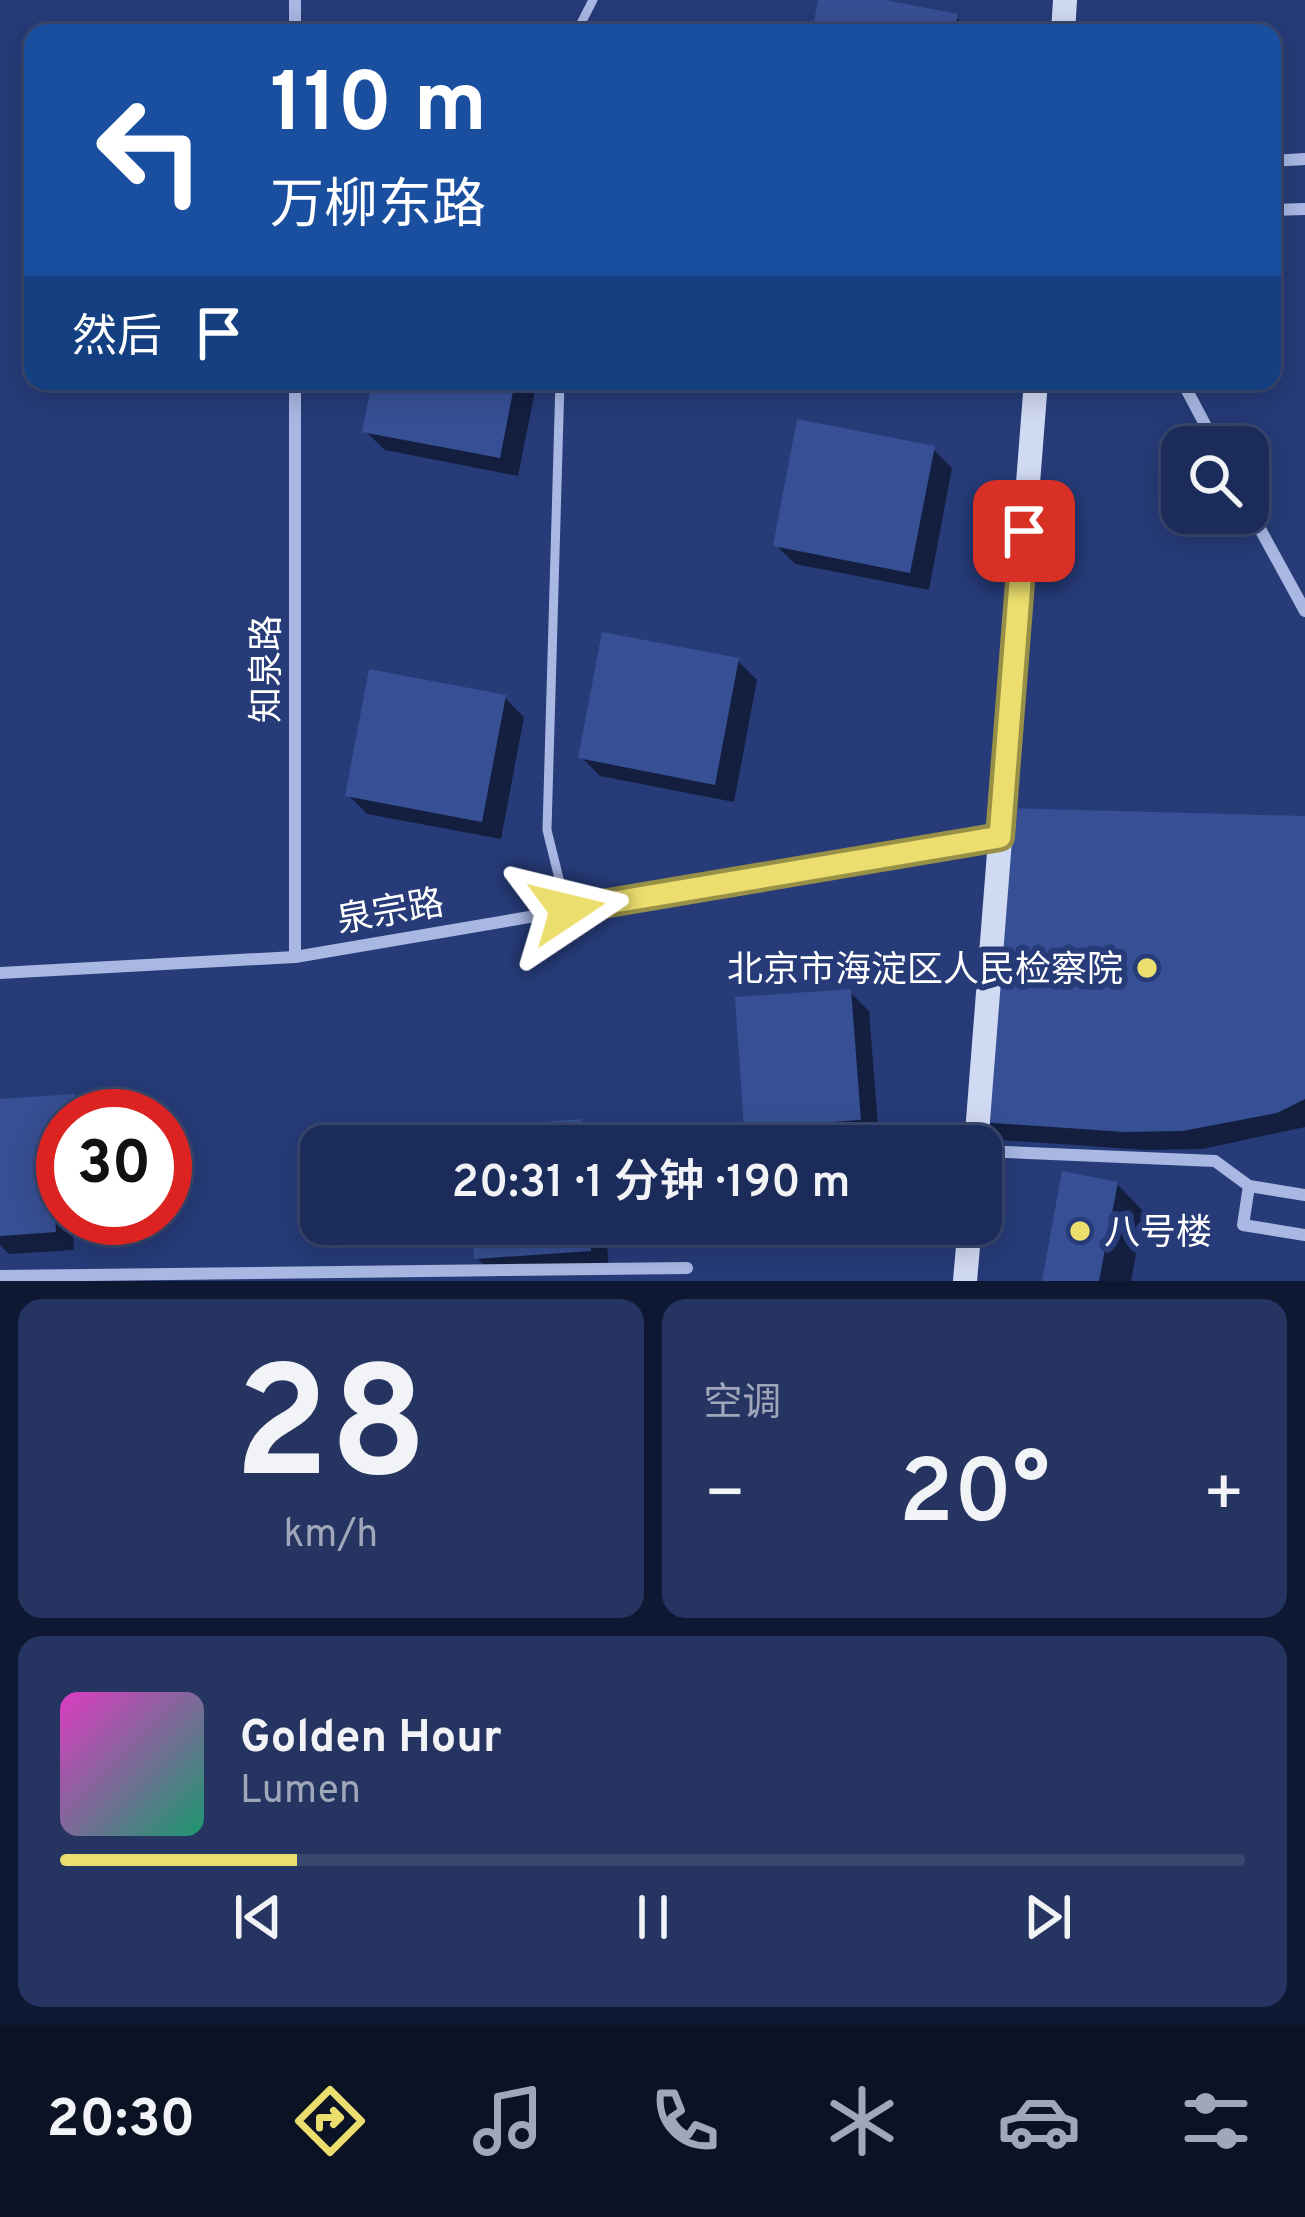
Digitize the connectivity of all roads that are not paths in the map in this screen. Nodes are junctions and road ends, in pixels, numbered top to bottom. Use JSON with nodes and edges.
{"nodes":[{"id":1,"x":295,"y":390,"type":"edge"},
{"id":2,"x":560,"y":390,"type":"edge"},
{"id":3,"x":1035,"y":390,"type":"edge"},
{"id":4,"x":1187,"y":390,"type":"edge"},
{"id":5,"x":1205,"y":426,"type":"edge"},
{"id":6,"x":1263,"y":534,"type":"edge"},
{"id":7,"x":1305,"y":611,"type":"edge"},
{"id":8,"x":1000,"y":837,"type":"junction"},
{"id":9,"x":567,"y":910,"type":"junction"},
{"id":10,"x":295,"y":957,"type":"junction"},
{"id":11,"x":0,"y":973,"type":"edge"},
{"id":12,"x":980,"y":1125,"type":"edge"},
{"id":13,"x":1002,"y":1149,"type":"edge"},
{"id":14,"x":1249,"y":1186,"type":"junction"},
{"id":15,"x":1305,"y":1195,"type":"edge"},
{"id":16,"x":1305,"y":1235,"type":"edge"},
{"id":17,"x":968,"y":1245,"type":"edge"},
{"id":18,"x":687,"y":1268,"type":"dead end"},
{"id":19,"x":0,"y":1276,"type":"edge"},
{"id":20,"x":965,"y":1281,"type":"edge"}],
"edges":[{"from":1,"to":10,"type":"street","name":"知泉路"},
{"from":2,"to":9,"type":"lane"},
{"from":3,"to":8,"type":"street"},
{"from":4,"to":5,"type":"street"},
{"from":6,"to":7,"type":"street"},
{"from":8,"to":9,"type":"street","name":"泉宗路"},
{"from":8,"to":12,"type":"street"},
{"from":9,"to":10,"type":"street","name":"泉宗路"},
{"from":10,"to":11,"type":"street","name":"泉宗路"},
{"from":13,"to":14,"type":"street"},
{"from":14,"to":15,"type":"street"},
{"from":14,"to":16,"type":"street"},
{"from":17,"to":20,"type":"street"},
{"from":18,"to":19,"type":"street"}]}
